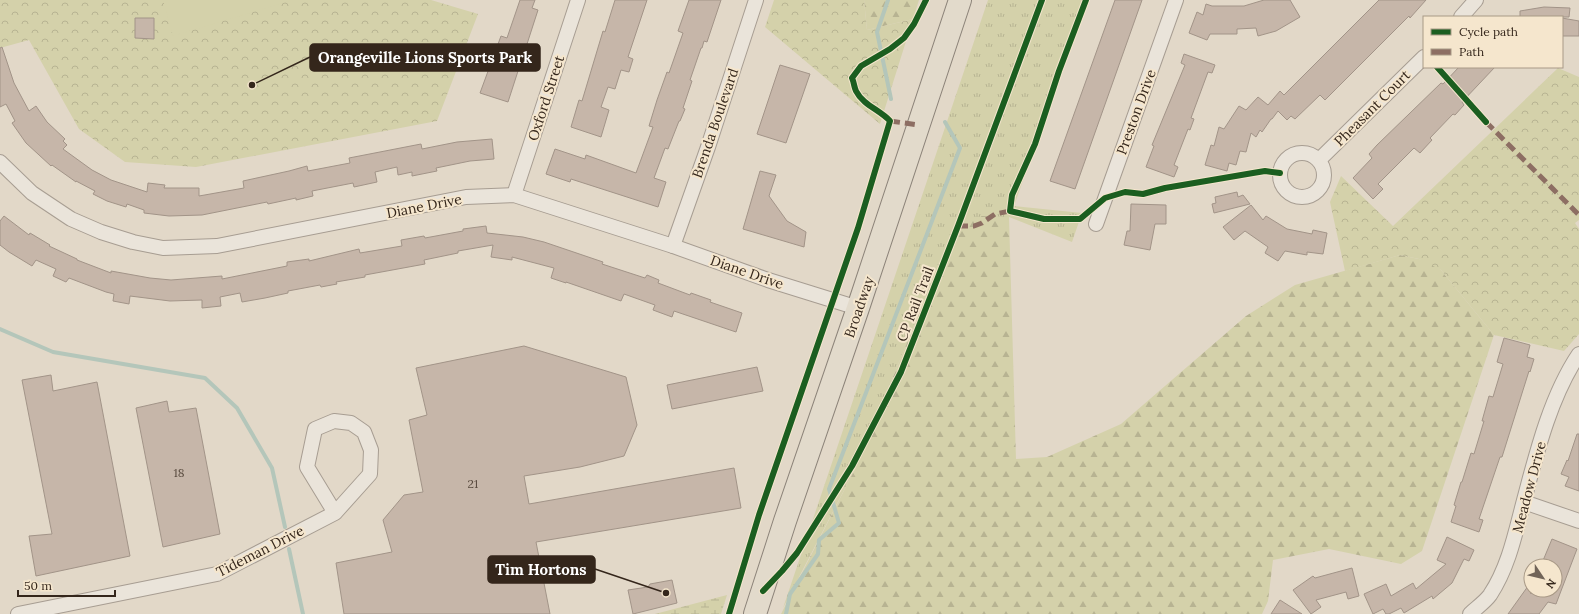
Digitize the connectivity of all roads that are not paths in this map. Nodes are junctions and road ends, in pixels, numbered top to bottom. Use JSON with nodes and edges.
{"nodes":[{"id":1,"x":578,"y":0,"type":"edge"},
{"id":2,"x":756,"y":0,"type":"edge"},
{"id":3,"x":960,"y":0,"type":"edge"},
{"id":4,"x":1176,"y":0,"type":"edge"},
{"id":5,"x":1476,"y":0,"type":"edge"},
{"id":6,"x":1462,"y":16,"type":"edge"},
{"id":7,"x":1423,"y":57,"type":"edge"},
{"id":8,"x":1319,"y":160,"type":"dead end"},
{"id":9,"x":0,"y":162,"type":"edge"},
{"id":10,"x":514,"y":195,"type":"junction"},
{"id":11,"x":1096,"y":224,"type":"dead end"},
{"id":12,"x":673,"y":246,"type":"junction"},
{"id":13,"x":858,"y":308,"type":"junction"},
{"id":14,"x":1579,"y":354,"type":"edge"},
{"id":15,"x":1524,"y":502,"type":"junction"},
{"id":16,"x":335,"y":513,"type":"junction"},
{"id":17,"x":1579,"y":521,"type":"edge"},
{"id":18,"x":18,"y":614,"type":"edge"},
{"id":19,"x":755,"y":614,"type":"edge"},
{"id":20,"x":1470,"y":614,"type":"edge"}],
"edges":[{"from":1,"to":10,"type":"street","name":"Oxford Street"},
{"from":2,"to":12,"type":"street","name":"Brenda Boulevard"},
{"from":3,"to":13,"type":"main road","name":"Broadway"},
{"from":4,"to":11,"type":"street","name":"Preston Drive"},
{"from":5,"to":6,"type":"street"},
{"from":7,"to":8,"type":"street","name":"Pheasant Court"},
{"from":9,"to":10,"type":"street","name":"Diane Drive"},
{"from":10,"to":12,"type":"street","name":"Diane Drive"},
{"from":12,"to":13,"type":"street","name":"Diane Drive"},
{"from":13,"to":19,"type":"main road","name":"Broadway"},
{"from":14,"to":15,"type":"street","name":"Meadow Drive"},
{"from":15,"to":17,"type":"street"},
{"from":15,"to":20,"type":"street","name":"Meadow Drive"},
{"from":16,"to":16,"type":"street","name":"Tideman Drive"},
{"from":16,"to":18,"type":"street","name":"Tideman Drive"}]}
